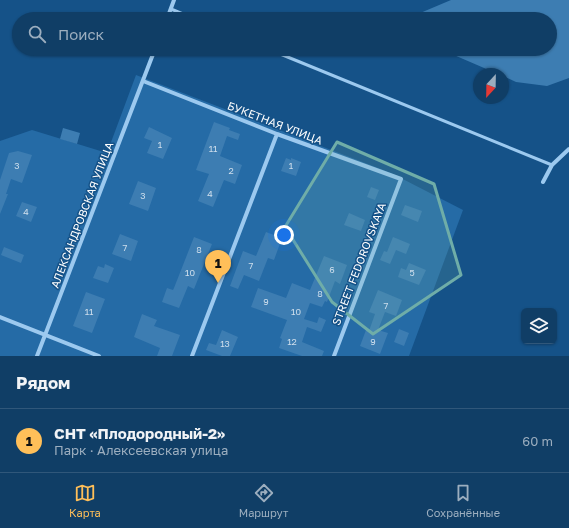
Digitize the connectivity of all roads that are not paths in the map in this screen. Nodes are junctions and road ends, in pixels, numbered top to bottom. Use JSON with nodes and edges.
{"nodes":[{"id":1,"x":174,"y":0,"type":"edge"},
{"id":2,"x":171,"y":9,"type":"junction"},
{"id":3,"x":170,"y":12,"type":"edge"},
{"id":4,"x":178,"y":12,"type":"edge"},
{"id":5,"x":153,"y":56,"type":"edge"},
{"id":6,"x":285,"y":56,"type":"edge"},
{"id":7,"x":143,"y":81,"type":"junction"},
{"id":8,"x":277,"y":134,"type":"junction"},
{"id":9,"x":569,"y":149,"type":"edge"},
{"id":10,"x":552,"y":165,"type":"junction"},
{"id":11,"x":401,"y":179,"type":"joint"},
{"id":12,"x":543,"y":182,"type":"dead end"},
{"id":13,"x":0,"y":317,"type":"edge"},
{"id":14,"x":45,"y":335,"type":"junction"},
{"id":15,"x":37,"y":356,"type":"edge"},
{"id":16,"x":99,"y":356,"type":"edge"},
{"id":17,"x":192,"y":356,"type":"edge"},
{"id":18,"x":334,"y":356,"type":"edge"}],
"edges":[{"from":1,"to":2,"type":"street"},
{"from":2,"to":3,"type":"street"},
{"from":2,"to":4,"type":"lane"},
{"from":5,"to":7,"type":"street","name":"АЛЕКСАНДРОВСКАЯ УЛИЦА"},
{"from":6,"to":10,"type":"lane"},
{"from":7,"to":8,"type":"street","name":"БУКЕТНАЯ УЛИЦА"},
{"from":7,"to":14,"type":"street","name":"АЛЕКСАНДРОВСКАЯ УЛИЦА"},
{"from":8,"to":11,"type":"street","name":"БУКЕТНАЯ УЛИЦА"},
{"from":8,"to":17,"type":"street"},
{"from":9,"to":10,"type":"street"},
{"from":10,"to":12,"type":"street"},
{"from":11,"to":18,"type":"street","name":"STREET FEDOROVSKAYA"},
{"from":13,"to":14,"type":"street"},
{"from":14,"to":15,"type":"street","name":"АЛЕКСАНДРОВСКАЯ УЛИЦА"},
{"from":14,"to":16,"type":"street"}]}
